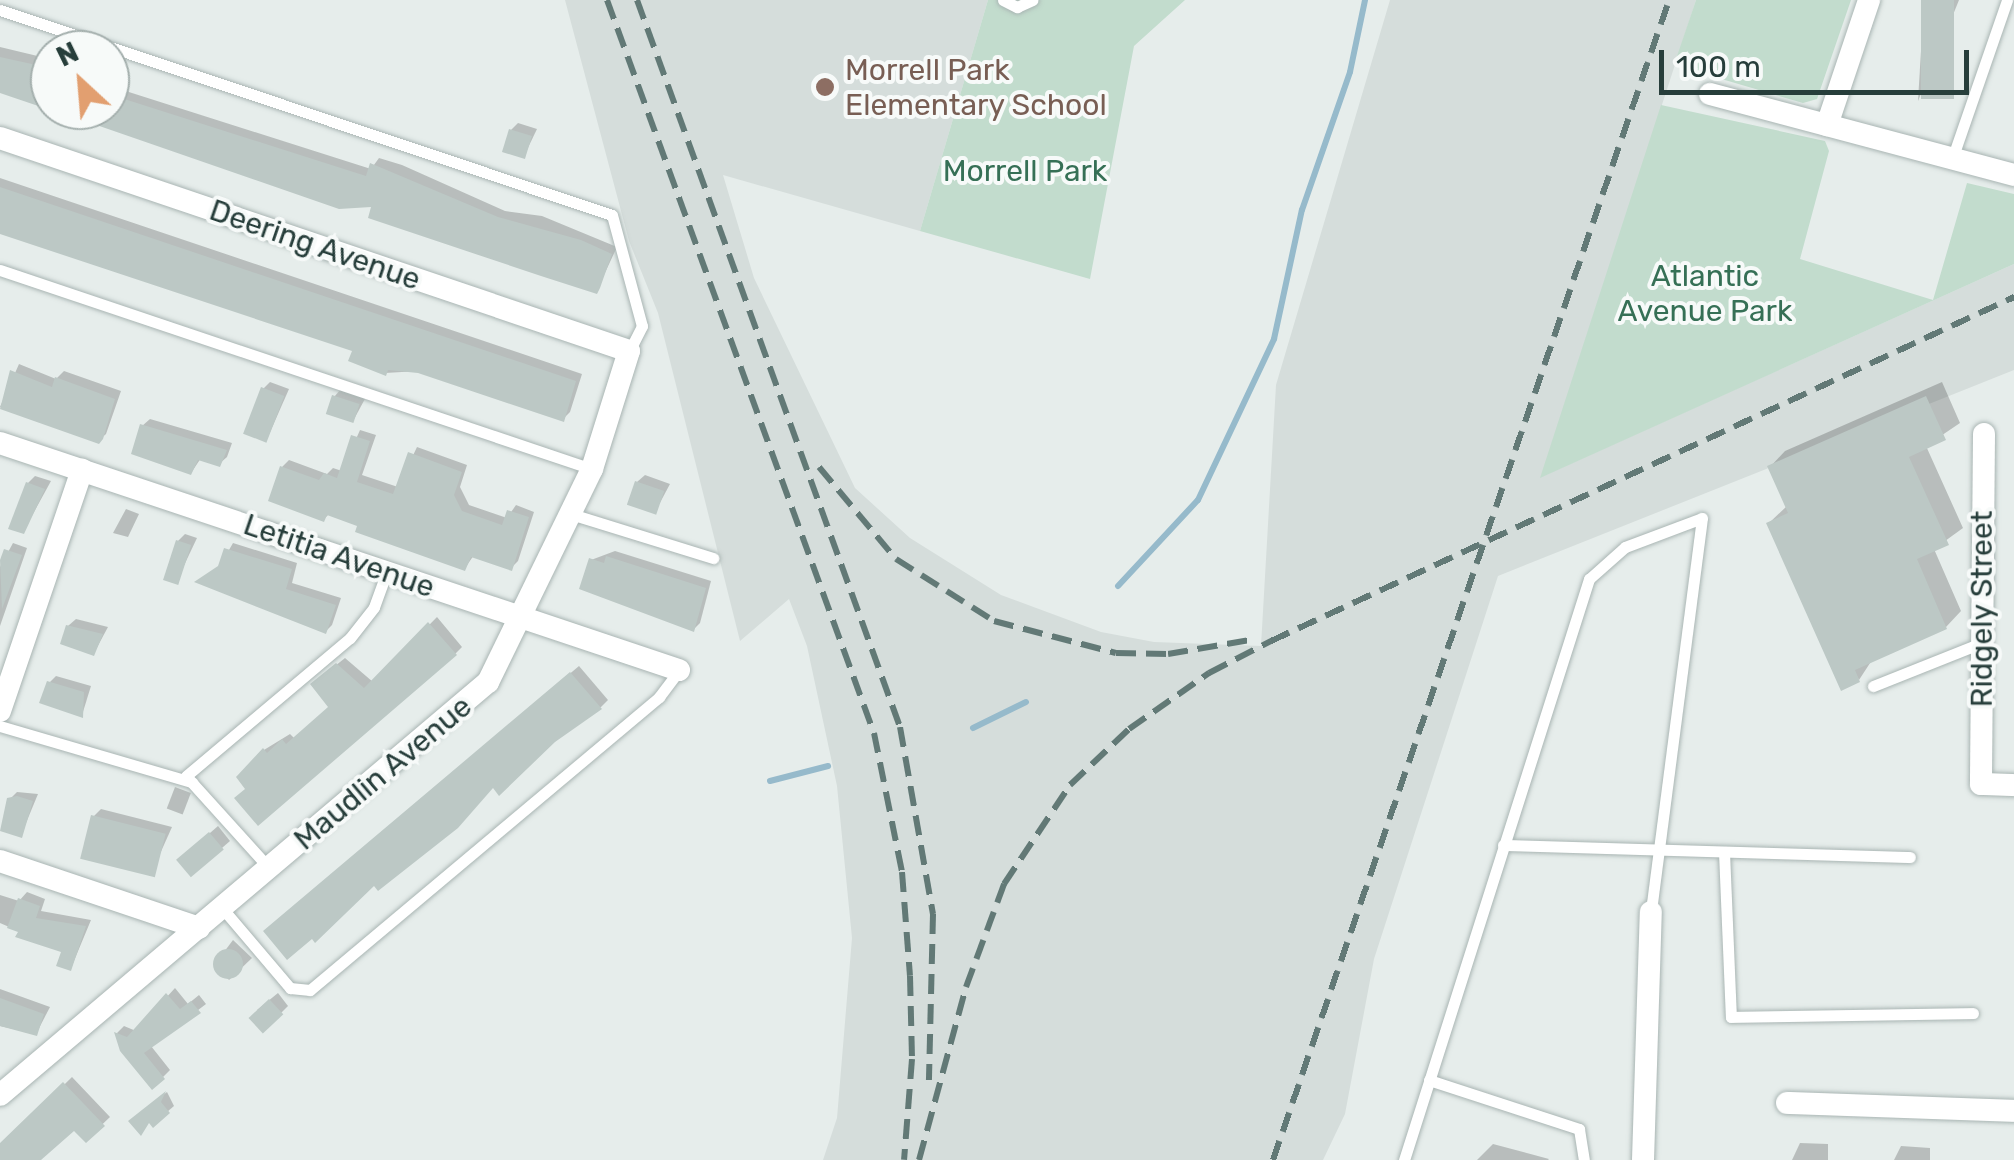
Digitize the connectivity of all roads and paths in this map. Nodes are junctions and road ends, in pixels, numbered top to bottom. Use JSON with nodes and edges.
{"nodes":[{"id":1,"x":1003,"y":0,"type":"edge"},
{"id":2,"x":1033,"y":0,"type":"edge"},
{"id":3,"x":1869,"y":0,"type":"edge"},
{"id":4,"x":2006,"y":0,"type":"edge"},
{"id":5,"x":0,"y":10,"type":"edge"},
{"id":6,"x":1710,"y":94,"type":"dead end"},
{"id":7,"x":1827,"y":125,"type":"junction"},
{"id":8,"x":0,"y":138,"type":"edge"},
{"id":9,"x":1952,"y":158,"type":"junction"},
{"id":10,"x":2014,"y":175,"type":"edge"},
{"id":11,"x":0,"y":270,"type":"edge"},
{"id":12,"x":629,"y":351,"type":"junction"},
{"id":13,"x":1984,"y":434,"type":"dead end"},
{"id":14,"x":0,"y":442,"type":"edge"},
{"id":15,"x":592,"y":469,"type":"junction"},
{"id":16,"x":82,"y":470,"type":"junction"},
{"id":17,"x":572,"y":514,"type":"junction"},
{"id":18,"x":713,"y":558,"type":"dead end"},
{"id":19,"x":386,"y":572,"type":"junction"},
{"id":20,"x":524,"y":618,"type":"junction"},
{"id":21,"x":1982,"y":643,"type":"junction"},
{"id":22,"x":679,"y":670,"type":"joint"},
{"id":23,"x":1874,"y":686,"type":"dead end"},
{"id":24,"x":0,"y":711,"type":"edge"},
{"id":25,"x":0,"y":726,"type":"edge"},
{"id":26,"x":192,"y":782,"type":"junction"},
{"id":27,"x":2014,"y":785,"type":"edge"},
{"id":28,"x":1503,"y":845,"type":"junction"},
{"id":29,"x":1659,"y":850,"type":"junction"},
{"id":30,"x":1724,"y":852,"type":"junction"},
{"id":31,"x":1910,"y":857,"type":"dead end"},
{"id":32,"x":0,"y":862,"type":"edge"},
{"id":33,"x":270,"y":869,"type":"junction"},
{"id":34,"x":223,"y":908,"type":"junction"},
{"id":35,"x":1651,"y":912,"type":"joint"},
{"id":36,"x":199,"y":928,"type":"junction"},
{"id":37,"x":1973,"y":1014,"type":"dead end"},
{"id":38,"x":1429,"y":1080,"type":"junction"},
{"id":39,"x":0,"y":1095,"type":"edge"},
{"id":40,"x":1787,"y":1103,"type":"dead end"},
{"id":41,"x":2014,"y":1111,"type":"edge"},
{"id":42,"x":1404,"y":1160,"type":"edge"},
{"id":43,"x":1584,"y":1160,"type":"edge"},
{"id":44,"x":1644,"y":1160,"type":"edge"}],
"edges":[{"from":1,"to":2,"type":"lane"},
{"from":3,"to":7,"type":"street"},
{"from":4,"to":9,"type":"lane"},
{"from":5,"to":12,"type":"lane"},
{"from":6,"to":7,"type":"street"},
{"from":7,"to":9,"type":"street"},
{"from":8,"to":12,"type":"street","name":"Deering Avenue"},
{"from":9,"to":10,"type":"street"},
{"from":11,"to":15,"type":"lane"},
{"from":12,"to":15,"type":"street","name":"Maudlin Avenue"},
{"from":13,"to":21,"type":"street","name":"Ridgely Street"},
{"from":14,"to":16,"type":"street","name":"Letitia Avenue"},
{"from":15,"to":17,"type":"street","name":"Maudlin Avenue"},
{"from":16,"to":19,"type":"street","name":"Letitia Avenue"},
{"from":16,"to":24,"type":"street"},
{"from":17,"to":18,"type":"lane"},
{"from":17,"to":20,"type":"street","name":"Maudlin Avenue"},
{"from":19,"to":20,"type":"street","name":"Letitia Avenue"},
{"from":19,"to":26,"type":"lane"},
{"from":20,"to":22,"type":"street","name":"Letitia Avenue"},
{"from":20,"to":33,"type":"street","name":"Maudlin Avenue"},
{"from":21,"to":23,"type":"lane"},
{"from":21,"to":27,"type":"street","name":"Ridgely Street"},
{"from":22,"to":34,"type":"lane"},
{"from":25,"to":26,"type":"lane"},
{"from":26,"to":33,"type":"lane"},
{"from":28,"to":29,"type":"lane"},
{"from":28,"to":29,"type":"lane"},
{"from":28,"to":38,"type":"lane"},
{"from":29,"to":30,"type":"lane"},
{"from":29,"to":35,"type":"lane"},
{"from":30,"to":31,"type":"lane"},
{"from":30,"to":37,"type":"lane"},
{"from":32,"to":36,"type":"street"},
{"from":33,"to":34,"type":"street","name":"Maudlin Avenue"},
{"from":34,"to":36,"type":"street","name":"Maudlin Avenue"},
{"from":35,"to":44,"type":"street"},
{"from":36,"to":39,"type":"street","name":"Maudlin Avenue"},
{"from":38,"to":42,"type":"lane"},
{"from":38,"to":43,"type":"lane"},
{"from":40,"to":41,"type":"street"}]}
